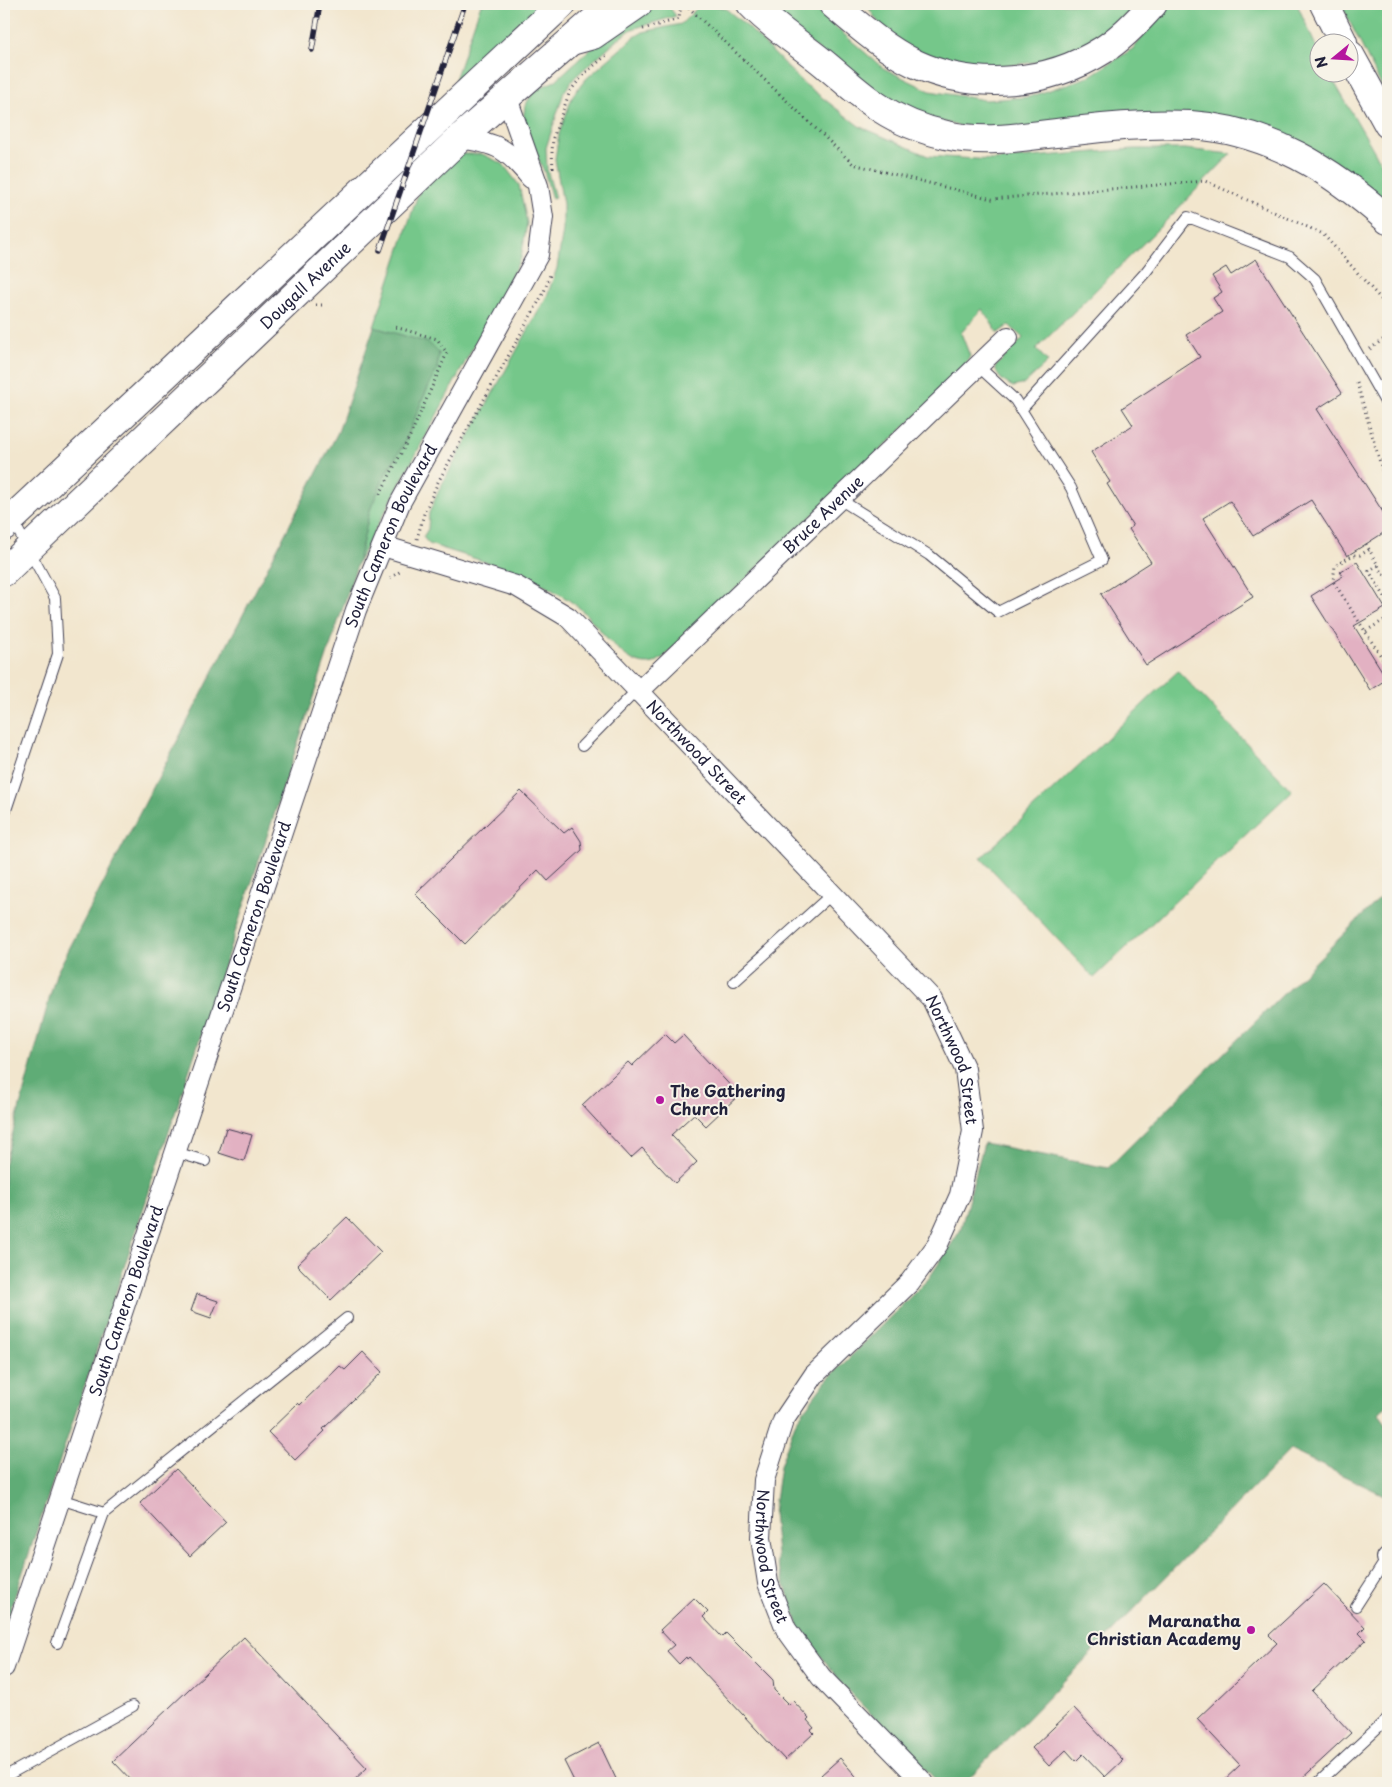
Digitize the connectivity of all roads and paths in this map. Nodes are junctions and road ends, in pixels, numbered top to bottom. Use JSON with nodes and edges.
{"nodes":[{"id":1,"x":562,"y":4,"type":"edge"},
{"id":2,"x":613,"y":4,"type":"edge"},
{"id":3,"x":638,"y":4,"type":"edge"},
{"id":4,"x":685,"y":4,"type":"edge"},
{"id":5,"x":736,"y":4,"type":"edge"},
{"id":6,"x":833,"y":4,"type":"edge"},
{"id":7,"x":854,"y":4,"type":"edge"},
{"id":8,"x":1153,"y":4,"type":"edge"},
{"id":9,"x":1324,"y":4,"type":"edge"},
{"id":10,"x":758,"y":12,"type":"edge"},
{"id":11,"x":867,"y":32,"type":"junction"},
{"id":12,"x":1338,"y":32,"type":"edge"},
{"id":13,"x":571,"y":41,"type":"junction"},
{"id":14,"x":1360,"y":73,"type":"edge"},
{"id":15,"x":507,"y":98,"type":"junction"},
{"id":16,"x":1388,"y":124,"type":"edge"},
{"id":17,"x":460,"y":138,"type":"junction"},
{"id":18,"x":538,"y":186,"type":"junction"},
{"id":19,"x":1388,"y":220,"type":"edge"},
{"id":20,"x":1388,"y":307,"type":"edge"},
{"id":21,"x":395,"y":327,"type":"dead end"},
{"id":22,"x":1388,"y":336,"type":"edge"},
{"id":23,"x":1008,"y":337,"type":"dead end"},
{"id":24,"x":1369,"y":349,"type":"dead end"},
{"id":25,"x":978,"y":366,"type":"junction"},
{"id":26,"x":1355,"y":376,"type":"dead end"},
{"id":27,"x":1388,"y":407,"type":"edge"},
{"id":28,"x":1022,"y":410,"type":"junction"},
{"id":29,"x":1388,"y":490,"type":"edge"},
{"id":30,"x":380,"y":494,"type":"dead end"},
{"id":31,"x":839,"y":499,"type":"junction"},
{"id":32,"x":1388,"y":507,"type":"edge"},
{"id":33,"x":1382,"y":510,"type":"dead end"},
{"id":34,"x":8,"y":522,"type":"edge"},
{"id":35,"x":1366,"y":544,"type":"dead end"},
{"id":36,"x":383,"y":546,"type":"junction"},
{"id":37,"x":29,"y":548,"type":"junction"},
{"id":38,"x":1369,"y":550,"type":"junction"},
{"id":39,"x":1378,"y":565,"type":"junction"},
{"id":40,"x":4,"y":572,"type":"edge"},
{"id":41,"x":1388,"y":576,"type":"edge"},
{"id":42,"x":1388,"y":602,"type":"edge"},
{"id":43,"x":1388,"y":612,"type":"edge"},
{"id":44,"x":1366,"y":631,"type":"junction"},
{"id":45,"x":1386,"y":664,"type":"dead end"},
{"id":46,"x":638,"y":691,"type":"junction"},
{"id":47,"x":582,"y":746,"type":"dead end"},
{"id":48,"x":4,"y":816,"type":"edge"},
{"id":49,"x":832,"y":894,"type":"junction"},
{"id":50,"x":734,"y":982,"type":"dead end"},
{"id":51,"x":175,"y":1152,"type":"junction"},
{"id":52,"x":205,"y":1160,"type":"dead end"},
{"id":53,"x":347,"y":1318,"type":"dead end"},
{"id":54,"x":60,"y":1498,"type":"junction"},
{"id":55,"x":104,"y":1513,"type":"junction"},
{"id":56,"x":1388,"y":1557,"type":"edge"},
{"id":57,"x":1356,"y":1606,"type":"dead end"},
{"id":58,"x":57,"y":1643,"type":"dead end"},
{"id":59,"x":4,"y":1667,"type":"edge"},
{"id":60,"x":133,"y":1706,"type":"dead end"},
{"id":61,"x":1388,"y":1718,"type":"edge"},
{"id":62,"x":4,"y":1777,"type":"edge"},
{"id":63,"x":924,"y":1783,"type":"edge"},
{"id":64,"x":1318,"y":1783,"type":"edge"}],
"edges":[{"from":1,"to":34,"type":"main road","name":"Dougall Avenue"},
{"from":2,"to":13,"type":"main road","name":"Dougall Avenue"},
{"from":3,"to":13,"type":"main road"},
{"from":4,"to":20,"type":"path"},
{"from":5,"to":10,"type":"main road"},
{"from":6,"to":11,"type":"main road"},
{"from":7,"to":11,"type":"main road"},
{"from":8,"to":11,"type":"main road"},
{"from":9,"to":12,"type":"main road"},
{"from":10,"to":19,"type":"main road"},
{"from":13,"to":15,"type":"main road","name":"Dougall Avenue"},
{"from":14,"to":16,"type":"main road"},
{"from":15,"to":17,"type":"main road","name":"Dougall Avenue"},
{"from":15,"to":18,"type":"street","name":"South Cameron Boulevard"},
{"from":17,"to":18,"type":"street"},
{"from":17,"to":37,"type":"main road","name":"Dougall Avenue"},
{"from":18,"to":36,"type":"street","name":"South Cameron Boulevard"},
{"from":21,"to":30,"type":"path"},
{"from":22,"to":24,"type":"path"},
{"from":23,"to":25,"type":"street","name":"Bruce Avenue"},
{"from":25,"to":28,"type":"lane"},
{"from":25,"to":31,"type":"street","name":"Bruce Avenue"},
{"from":26,"to":29,"type":"path"},
{"from":27,"to":28,"type":"lane"},
{"from":28,"to":31,"type":"lane"},
{"from":31,"to":46,"type":"street","name":"Bruce Avenue"},
{"from":32,"to":33,"type":"path"},
{"from":34,"to":37,"type":"lane"},
{"from":35,"to":38,"type":"path"},
{"from":36,"to":46,"type":"street","name":"Northwood Street"},
{"from":36,"to":51,"type":"street","name":"South Cameron Boulevard"},
{"from":37,"to":40,"type":"main road","name":"Dougall Avenue"},
{"from":37,"to":48,"type":"lane"},
{"from":38,"to":39,"type":"path"},
{"from":38,"to":44,"type":"path"},
{"from":39,"to":41,"type":"path"},
{"from":39,"to":42,"type":"path"},
{"from":43,"to":44,"type":"path"},
{"from":44,"to":45,"type":"path"},
{"from":46,"to":47,"type":"lane"},
{"from":46,"to":49,"type":"street","name":"Northwood Street"},
{"from":49,"to":50,"type":"lane"},
{"from":49,"to":63,"type":"street","name":"Northwood Street"},
{"from":51,"to":52,"type":"lane"},
{"from":51,"to":54,"type":"street","name":"South Cameron Boulevard"},
{"from":53,"to":55,"type":"lane"},
{"from":54,"to":55,"type":"lane"},
{"from":54,"to":59,"type":"street","name":"South Cameron Boulevard"},
{"from":55,"to":58,"type":"lane"},
{"from":56,"to":57,"type":"lane"},
{"from":60,"to":62,"type":"lane"},
{"from":61,"to":64,"type":"lane"}]}
